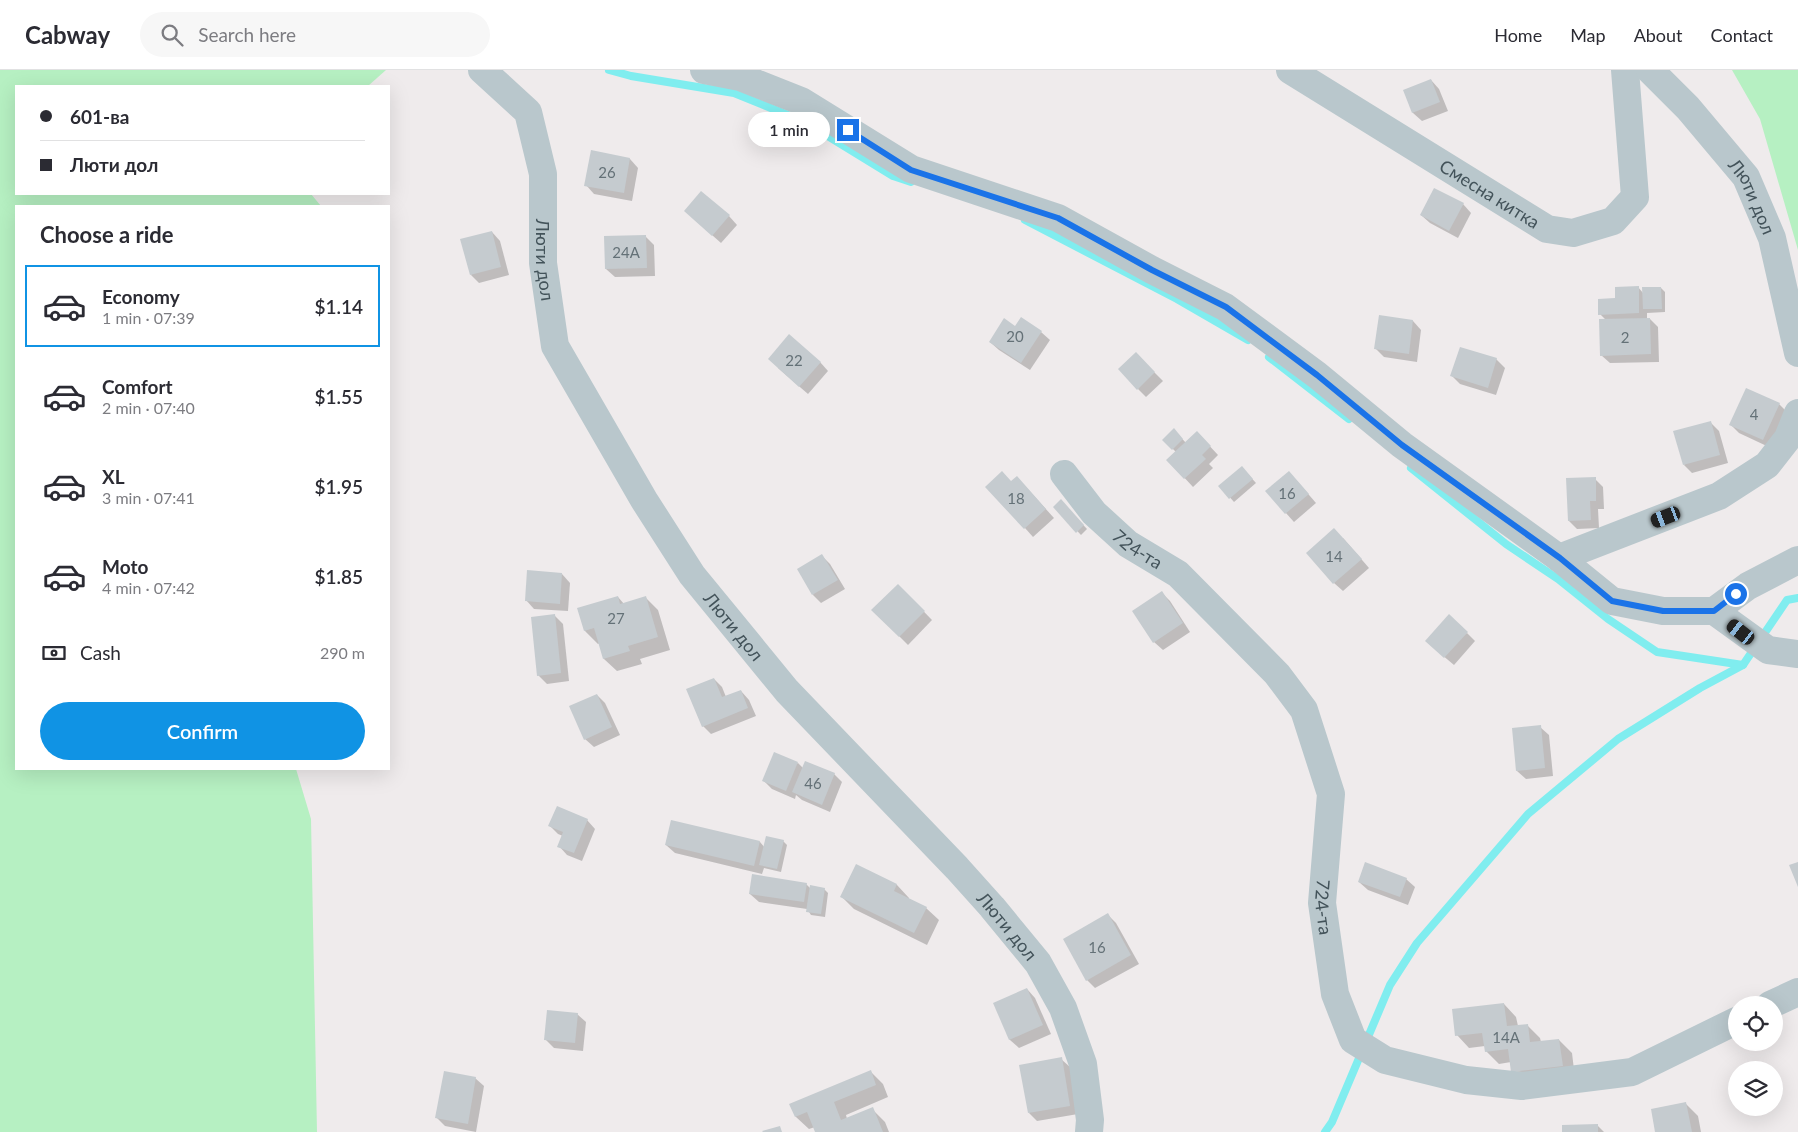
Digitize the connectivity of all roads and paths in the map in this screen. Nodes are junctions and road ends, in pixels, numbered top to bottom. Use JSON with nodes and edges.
{"nodes":[{"id":1,"x":482,"y":70,"type":"edge"},
{"id":2,"x":704,"y":70,"type":"edge"},
{"id":3,"x":1290,"y":70,"type":"edge"},
{"id":4,"x":1626,"y":70,"type":"edge"},
{"id":5,"x":1650,"y":70,"type":"edge"},
{"id":6,"x":1798,"y":353,"type":"edge"},
{"id":7,"x":1798,"y":413,"type":"edge"},
{"id":8,"x":1064,"y":474,"type":"dead end"},
{"id":9,"x":1560,"y":558,"type":"junction"},
{"id":10,"x":1798,"y":560,"type":"edge"},
{"id":11,"x":1714,"y":611,"type":"junction"},
{"id":12,"x":1798,"y":654,"type":"edge"},
{"id":13,"x":1798,"y":992,"type":"edge"},
{"id":14,"x":1783,"y":999,"type":"edge"},
{"id":15,"x":1728,"y":1025,"type":"edge"},
{"id":16,"x":1089,"y":1132,"type":"edge"}],
"edges":[{"from":1,"to":16,"type":"street","name":"Люти дол"},
{"from":2,"to":9,"type":"street"},
{"from":3,"to":4,"type":"street","name":"Смесна китка"},
{"from":5,"to":6,"type":"street","name":"Люти дол"},
{"from":7,"to":9,"type":"street"},
{"from":8,"to":15,"type":"street","name":"724-та"},
{"from":9,"to":11,"type":"street"},
{"from":10,"to":11,"type":"street"},
{"from":11,"to":12,"type":"street"},
{"from":13,"to":14,"type":"street"}]}
